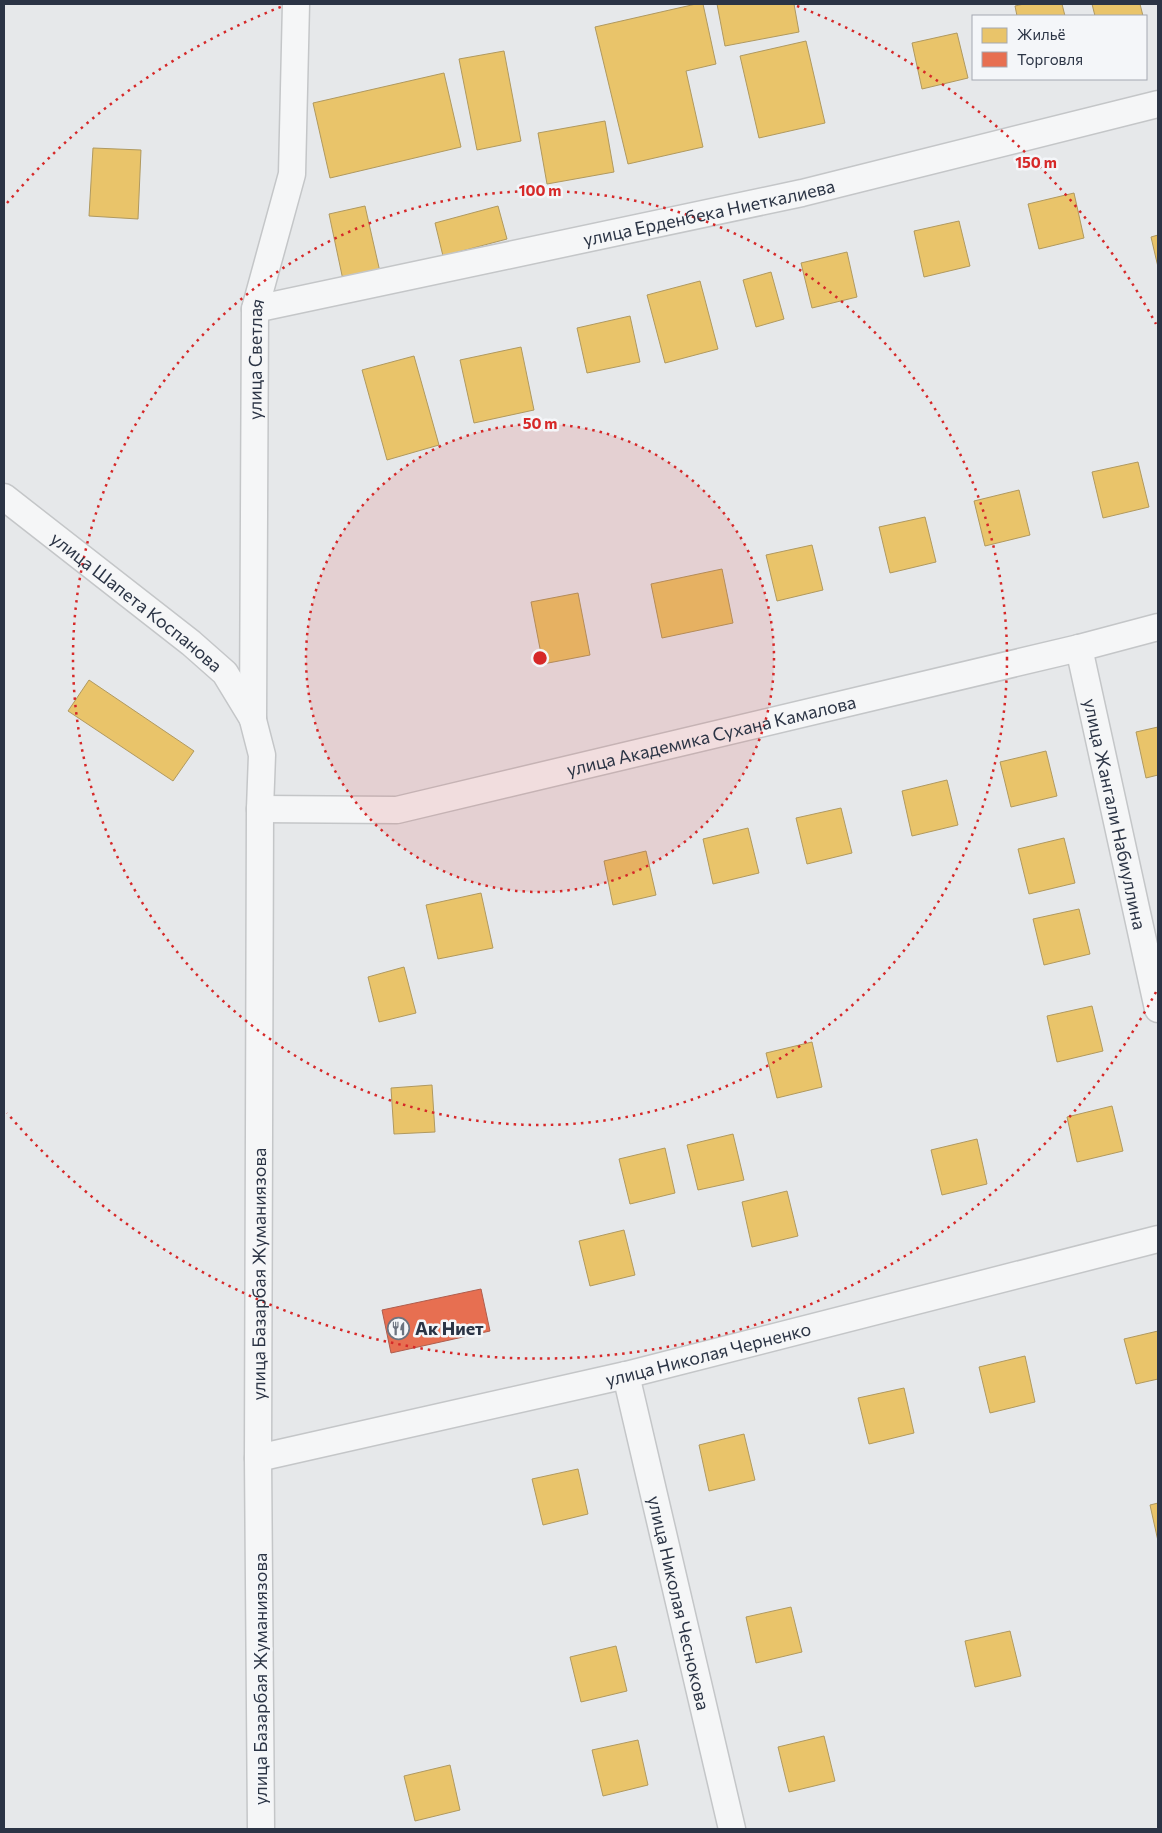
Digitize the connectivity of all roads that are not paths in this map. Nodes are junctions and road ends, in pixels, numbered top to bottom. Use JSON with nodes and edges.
{"nodes":[{"id":1,"x":296,"y":4,"type":"edge"},
{"id":2,"x":1158,"y":104,"type":"edge"},
{"id":3,"x":255,"y":309,"type":"junction"},
{"id":4,"x":4,"y":497,"type":"edge"},
{"id":5,"x":1158,"y":626,"type":"edge"},
{"id":6,"x":1078,"y":648,"type":"junction"},
{"id":7,"x":253,"y":720,"type":"junction"},
{"id":8,"x":260,"y":809,"type":"junction"},
{"id":9,"x":1158,"y":1009,"type":"edge"},
{"id":10,"x":1158,"y":1239,"type":"edge"},
{"id":11,"x":626,"y":1375,"type":"junction"},
{"id":12,"x":258,"y":1458,"type":"junction"},
{"id":13,"x":261,"y":1829,"type":"edge"},
{"id":14,"x":732,"y":1829,"type":"edge"}],
"edges":[{"from":1,"to":3,"type":"street","name":"улица Светлая"},
{"from":2,"to":3,"type":"street","name":"улица Ерденбека Ниеткалиева"},
{"from":3,"to":7,"type":"street","name":"улица Светлая"},
{"from":4,"to":7,"type":"street","name":"улица Шапета Коспанова"},
{"from":5,"to":6,"type":"street","name":"улица Академика Сухана Камалова"},
{"from":6,"to":8,"type":"street","name":"улица Академика Сухана Камалова"},
{"from":6,"to":9,"type":"street","name":"улица Жангали Набиуллина"},
{"from":7,"to":8,"type":"street","name":"улица Базарбая Жуманиязова"},
{"from":8,"to":12,"type":"street","name":"улица Базарбая Жуманиязова"},
{"from":10,"to":11,"type":"street","name":"улица Николая Черненко"},
{"from":11,"to":12,"type":"street","name":"улица Николая Черненко"},
{"from":11,"to":14,"type":"street","name":"улица Николая Чеснокова"},
{"from":12,"to":13,"type":"street","name":"улица Базарбая Жуманиязова"}]}
